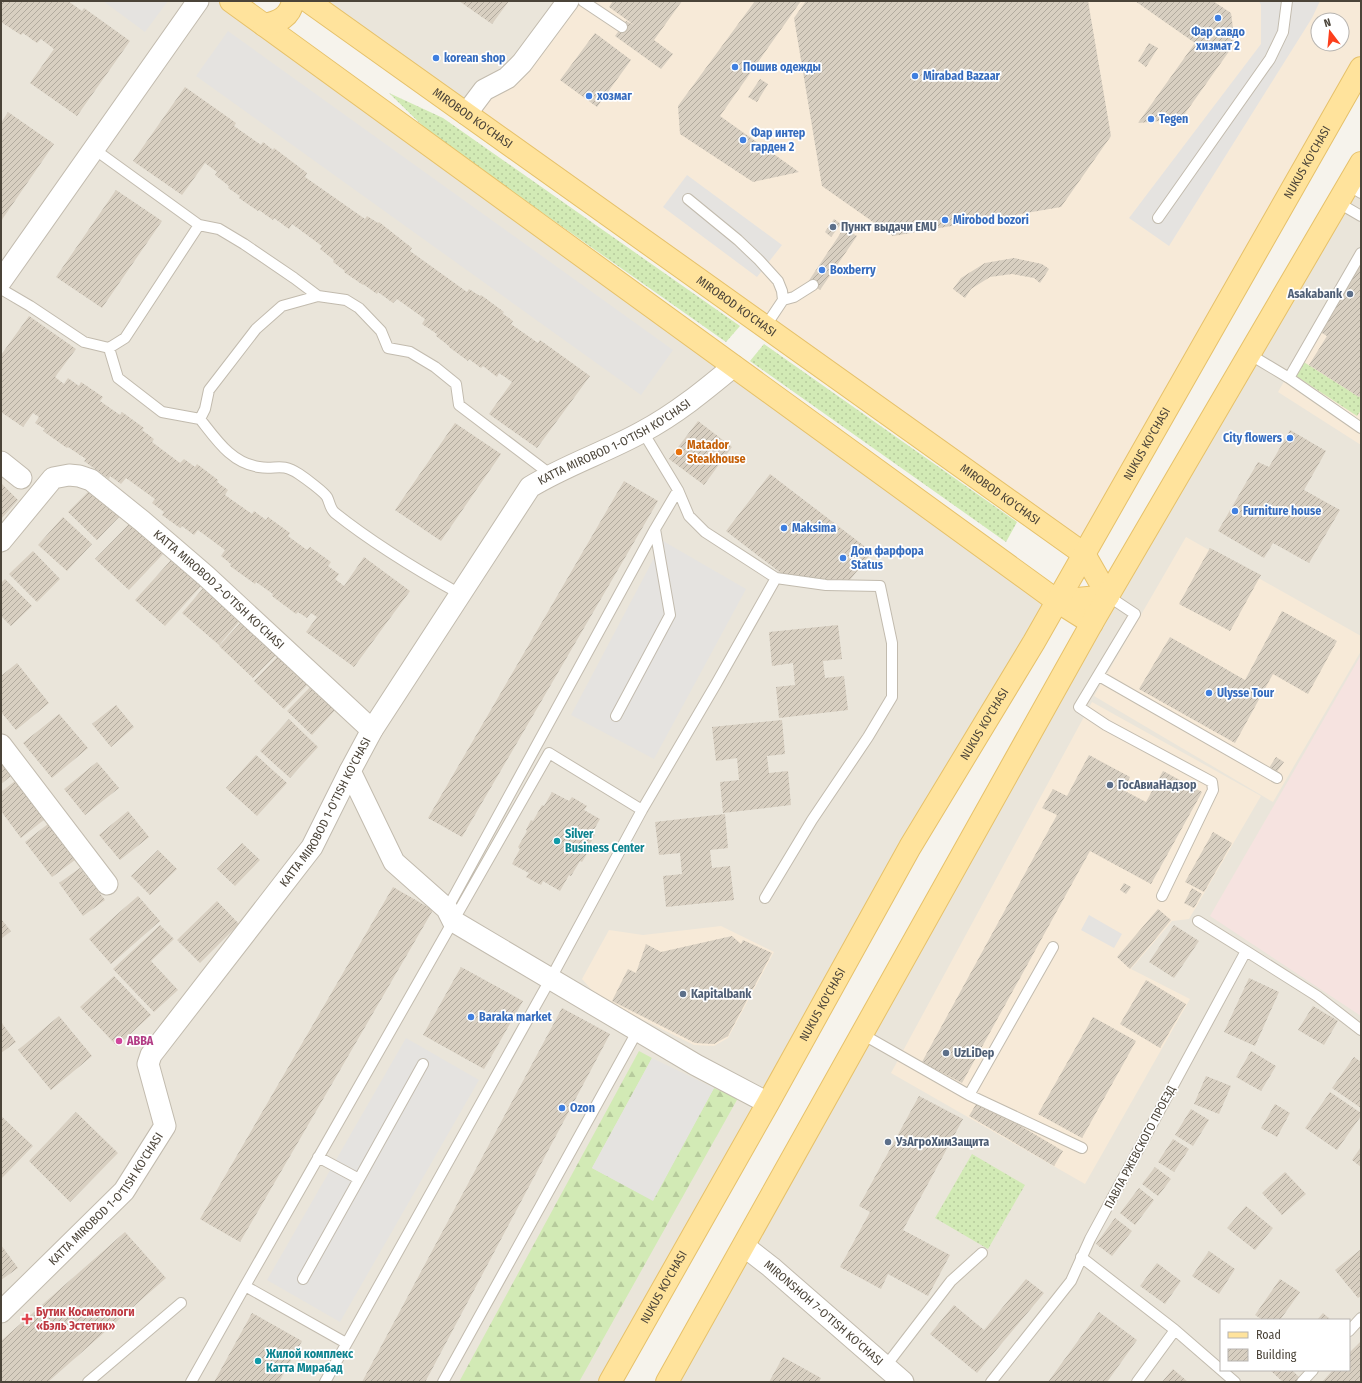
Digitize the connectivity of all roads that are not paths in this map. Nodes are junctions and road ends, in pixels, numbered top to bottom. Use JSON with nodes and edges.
{"nodes":[{"id":1,"x":198,"y":1,"type":"edge"},
{"id":2,"x":231,"y":1,"type":"edge"},
{"id":3,"x":293,"y":1,"type":"edge"},
{"id":4,"x":308,"y":1,"type":"edge"},
{"id":5,"x":568,"y":1,"type":"edge"},
{"id":6,"x":583,"y":1,"type":"edge"},
{"id":7,"x":1287,"y":1,"type":"edge"},
{"id":8,"x":264,"y":25,"type":"junction"},
{"id":9,"x":622,"y":27,"type":"dead end"},
{"id":10,"x":1361,"y":68,"type":"edge"},
{"id":11,"x":466,"y":114,"type":"junction"},
{"id":12,"x":94,"y":149,"type":"junction"},
{"id":13,"x":1361,"y":163,"type":"edge"},
{"id":14,"x":1349,"y":193,"type":"edge"},
{"id":15,"x":688,"y":199,"type":"dead end"},
{"id":16,"x":1361,"y":216,"type":"edge"},
{"id":17,"x":1158,"y":218,"type":"dead end"},
{"id":18,"x":199,"y":225,"type":"junction"},
{"id":19,"x":1361,"y":253,"type":"edge"},
{"id":20,"x":1,"y":280,"type":"edge"},
{"id":21,"x":813,"y":285,"type":"dead end"},
{"id":22,"x":1,"y":289,"type":"edge"},
{"id":23,"x":318,"y":296,"type":"junction"},
{"id":24,"x":783,"y":300,"type":"junction"},
{"id":25,"x":765,"y":327,"type":"junction"},
{"id":26,"x":109,"y":348,"type":"junction"},
{"id":27,"x":1249,"y":354,"type":"junction"},
{"id":28,"x":734,"y":366,"type":"junction"},
{"id":29,"x":1289,"y":378,"type":"junction"},
{"id":30,"x":200,"y":418,"type":"junction"},
{"id":31,"x":1361,"y":428,"type":"edge"},
{"id":32,"x":643,"y":432,"type":"junction"},
{"id":33,"x":1,"y":462,"type":"edge"},
{"id":34,"x":550,"y":474,"type":"junction"},
{"id":35,"x":21,"y":478,"type":"dead end"},
{"id":36,"x":678,"y":490,"type":"junction"},
{"id":37,"x":655,"y":529,"type":"junction"},
{"id":38,"x":1,"y":541,"type":"edge"},
{"id":39,"x":1084,"y":554,"type":"junction"},
{"id":40,"x":776,"y":578,"type":"junction"},
{"id":41,"x":460,"y":594,"type":"junction"},
{"id":42,"x":1108,"y":596,"type":"junction"},
{"id":43,"x":1057,"y":601,"type":"junction"},
{"id":44,"x":1092,"y":623,"type":"junction"},
{"id":45,"x":1099,"y":676,"type":"junction"},
{"id":46,"x":616,"y":716,"type":"dead end"},
{"id":47,"x":372,"y":730,"type":"junction"},
{"id":48,"x":1,"y":745,"type":"edge"},
{"id":49,"x":350,"y":771,"type":"junction"},
{"id":50,"x":1277,"y":778,"type":"dead end"},
{"id":51,"x":642,"y":810,"type":"junction"},
{"id":52,"x":108,"y":884,"type":"dead end"},
{"id":53,"x":1162,"y":896,"type":"dead end"},
{"id":54,"x":765,"y":898,"type":"dead end"},
{"id":55,"x":450,"y":915,"type":"junction"},
{"id":56,"x":1198,"y":921,"type":"dead end"},
{"id":57,"x":1053,"y":946,"type":"dead end"},
{"id":58,"x":1246,"y":951,"type":"junction"},
{"id":59,"x":551,"y":978,"type":"junction"},
{"id":60,"x":638,"y":1030,"type":"junction"},
{"id":61,"x":1361,"y":1030,"type":"edge"},
{"id":62,"x":862,"y":1034,"type":"junction"},
{"id":63,"x":423,"y":1064,"type":"dead end"},
{"id":64,"x":968,"y":1095,"type":"junction"},
{"id":65,"x":768,"y":1103,"type":"junction"},
{"id":66,"x":1082,"y":1148,"type":"dead end"},
{"id":67,"x":318,"y":1157,"type":"junction"},
{"id":68,"x":359,"y":1179,"type":"junction"},
{"id":69,"x":744,"y":1246,"type":"junction"},
{"id":70,"x":982,"y":1253,"type":"dead end"},
{"id":71,"x":1081,"y":1257,"type":"junction"},
{"id":72,"x":303,"y":1279,"type":"dead end"},
{"id":73,"x":245,"y":1286,"type":"junction"},
{"id":74,"x":181,"y":1303,"type":"dead end"},
{"id":75,"x":1,"y":1312,"type":"edge"},
{"id":76,"x":1361,"y":1318,"type":"edge"},
{"id":77,"x":1175,"y":1330,"type":"junction"},
{"id":78,"x":1350,"y":1330,"type":"edge"},
{"id":79,"x":346,"y":1343,"type":"junction"},
{"id":80,"x":885,"y":1367,"type":"junction"},
{"id":81,"x":1220,"y":1369,"type":"edge"},
{"id":82,"x":1222,"y":1371,"type":"edge"},
{"id":83,"x":1312,"y":1371,"type":"edge"},
{"id":84,"x":88,"y":1382,"type":"edge"},
{"id":85,"x":191,"y":1382,"type":"edge"},
{"id":86,"x":325,"y":1382,"type":"edge"},
{"id":87,"x":443,"y":1382,"type":"edge"},
{"id":88,"x":610,"y":1382,"type":"edge"},
{"id":89,"x":666,"y":1382,"type":"edge"},
{"id":90,"x":903,"y":1382,"type":"edge"},
{"id":91,"x":992,"y":1382,"type":"edge"},
{"id":92,"x":1137,"y":1382,"type":"edge"},
{"id":93,"x":1235,"y":1382,"type":"edge"},
{"id":94,"x":1302,"y":1382,"type":"edge"}],
"edges":[{"from":1,"to":12,"type":"street"},
{"from":2,"to":8,"type":"main road"},
{"from":3,"to":8,"type":"main road"},
{"from":4,"to":11,"type":"main road","name":"MIROBOD KO'CHASI"},
{"from":5,"to":11,"type":"street"},
{"from":6,"to":9,"type":"lane"},
{"from":7,"to":17,"type":"lane"},
{"from":8,"to":28,"type":"main road"},
{"from":10,"to":39,"type":"main road","name":"NUKUS KO'CHASI"},
{"from":11,"to":25,"type":"main road","name":"MIROBOD KO'CHASI"},
{"from":12,"to":18,"type":"lane"},
{"from":12,"to":20,"type":"street"},
{"from":13,"to":14,"type":"main road"},
{"from":14,"to":16,"type":"lane"},
{"from":14,"to":27,"type":"main road"},
{"from":15,"to":24,"type":"lane"},
{"from":18,"to":23,"type":"lane"},
{"from":18,"to":26,"type":"lane"},
{"from":19,"to":29,"type":"lane"},
{"from":21,"to":24,"type":"lane"},
{"from":22,"to":26,"type":"lane"},
{"from":23,"to":30,"type":"lane"},
{"from":23,"to":34,"type":"lane"},
{"from":24,"to":25,"type":"lane"},
{"from":25,"to":39,"type":"main road","name":"MIROBOD KO'CHASI"},
{"from":26,"to":30,"type":"lane"},
{"from":27,"to":29,"type":"lane"},
{"from":27,"to":42,"type":"main road"},
{"from":28,"to":32,"type":"street","name":"KATTA MIROBOD 1-O'TISH KO'CHASI"},
{"from":28,"to":43,"type":"main road"},
{"from":29,"to":31,"type":"lane"},
{"from":30,"to":41,"type":"lane"},
{"from":32,"to":34,"type":"street","name":"KATTA MIROBOD 1-O'TISH KO'CHASI"},
{"from":32,"to":36,"type":"lane"},
{"from":33,"to":35,"type":"street"},
{"from":34,"to":41,"type":"street","name":"KATTA MIROBOD 1-O'TISH KO'CHASI"},
{"from":36,"to":37,"type":"lane"},
{"from":36,"to":40,"type":"lane"},
{"from":37,"to":46,"type":"lane"},
{"from":37,"to":55,"type":"lane"},
{"from":38,"to":47,"type":"street","name":"KATTA MIROBOD 2-O'TISH KO'CHASI"},
{"from":39,"to":42,"type":"main road","name":"MIROBOD KO'CHASI"},
{"from":39,"to":43,"type":"main road","name":"NUKUS KO'CHASI"},
{"from":40,"to":51,"type":"lane"},
{"from":40,"to":54,"type":"lane"},
{"from":41,"to":47,"type":"street","name":"KATTA MIROBOD 1-O'TISH KO'CHASI"},
{"from":42,"to":43,"type":"main road"},
{"from":42,"to":44,"type":"main road"},
{"from":42,"to":45,"type":"lane"},
{"from":43,"to":44,"type":"main road"},
{"from":43,"to":65,"type":"main road","name":"NUKUS KO'CHASI"},
{"from":44,"to":62,"type":"main road"},
{"from":45,"to":50,"type":"lane"},
{"from":45,"to":53,"type":"lane"},
{"from":47,"to":49,"type":"street","name":"KATTA MIROBOD 1-O'TISH KO'CHASI"},
{"from":48,"to":52,"type":"street"},
{"from":49,"to":55,"type":"street"},
{"from":49,"to":75,"type":"street","name":"KATTA MIROBOD 1-O'TISH KO'CHASI"},
{"from":51,"to":55,"type":"lane"},
{"from":51,"to":59,"type":"lane"},
{"from":55,"to":59,"type":"street"},
{"from":55,"to":67,"type":"lane"},
{"from":56,"to":58,"type":"lane"},
{"from":57,"to":64,"type":"lane"},
{"from":58,"to":61,"type":"lane"},
{"from":58,"to":71,"type":"lane","name":"ПАВЛА РЖЕВСКОГО ПРОЕЗД"},
{"from":59,"to":60,"type":"street"},
{"from":59,"to":79,"type":"lane"},
{"from":60,"to":65,"type":"street"},
{"from":60,"to":87,"type":"lane"},
{"from":62,"to":64,"type":"lane"},
{"from":62,"to":69,"type":"main road"},
{"from":63,"to":68,"type":"lane"},
{"from":64,"to":66,"type":"lane"},
{"from":65,"to":88,"type":"main road","name":"NUKUS KO'CHASI"},
{"from":67,"to":68,"type":"lane"},
{"from":67,"to":73,"type":"lane"},
{"from":68,"to":72,"type":"lane"},
{"from":69,"to":80,"type":"street","name":"MIRONSHOH 7-O'TISH KO'CHASI"},
{"from":69,"to":89,"type":"main road"},
{"from":70,"to":80,"type":"lane"},
{"from":71,"to":77,"type":"lane"},
{"from":71,"to":91,"type":"lane","name":"ПАВЛА РЖЕВСКОГО ПРОЕЗД"},
{"from":73,"to":79,"type":"lane"},
{"from":73,"to":85,"type":"lane"},
{"from":74,"to":84,"type":"lane"},
{"from":76,"to":78,"type":"lane"},
{"from":77,"to":81,"type":"lane"},
{"from":77,"to":92,"type":"lane"},
{"from":79,"to":86,"type":"lane"},
{"from":80,"to":90,"type":"street","name":"MIRONSHOH 7-O'TISH KO'CHASI"},
{"from":82,"to":93,"type":"lane"},
{"from":83,"to":94,"type":"lane"}]}
